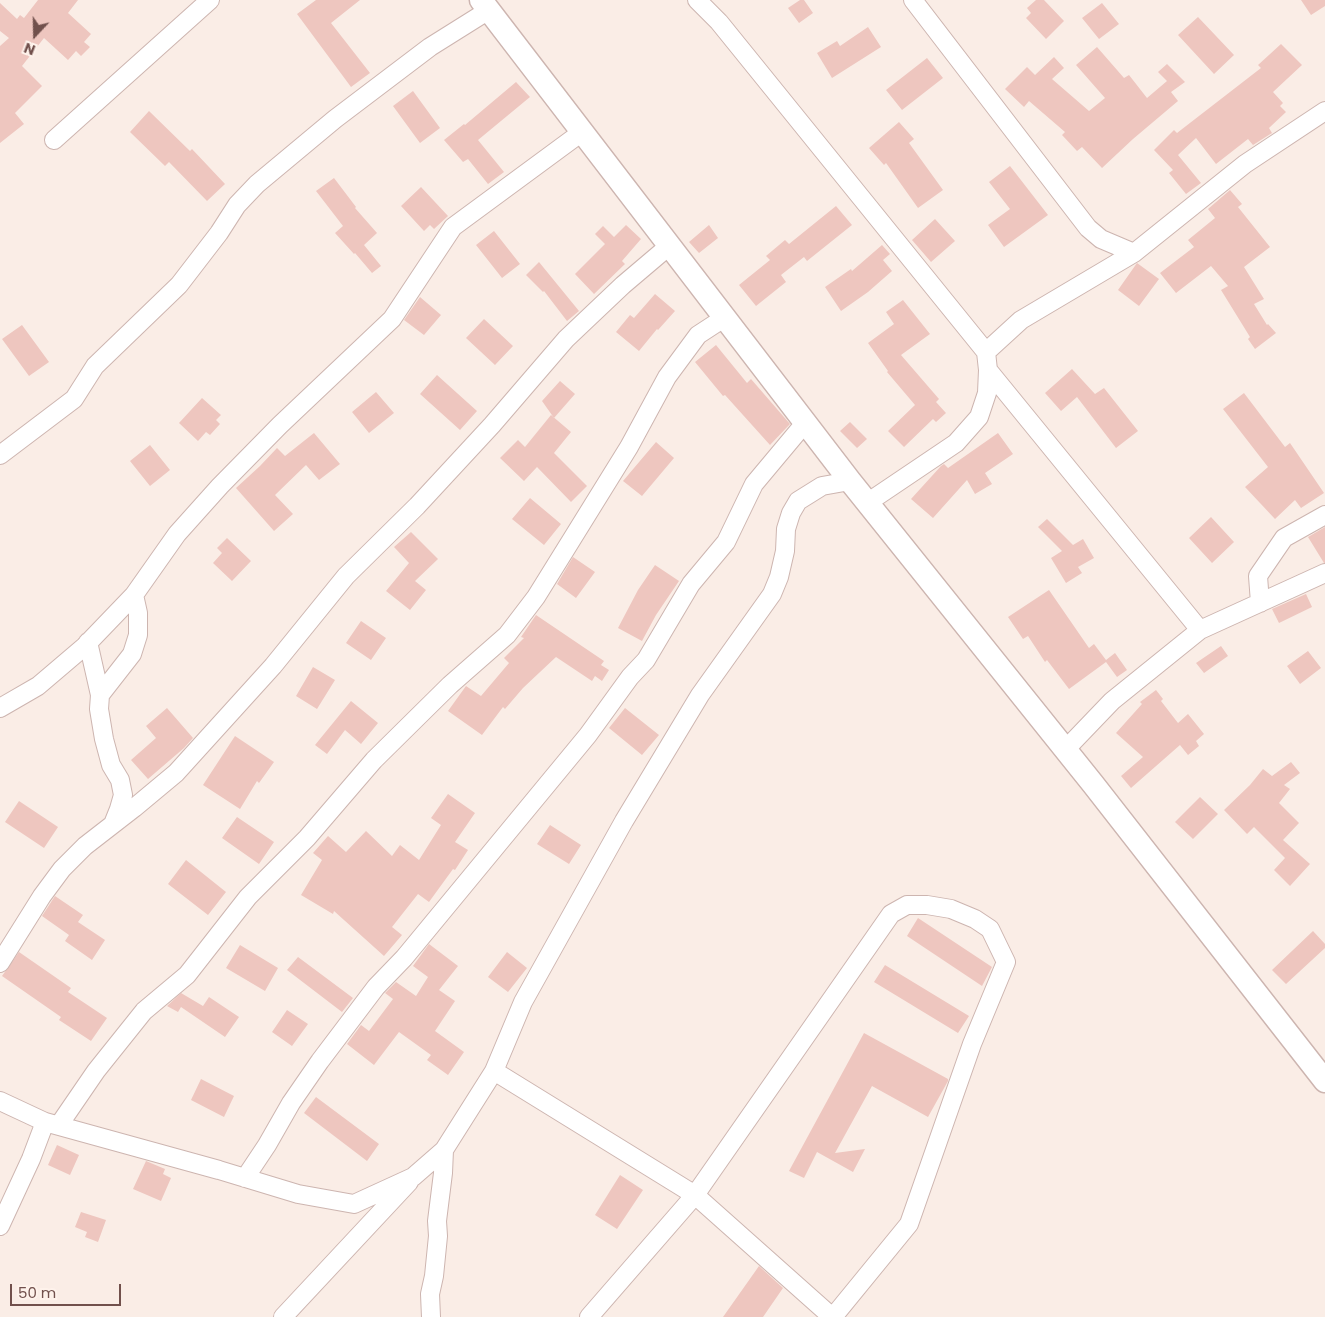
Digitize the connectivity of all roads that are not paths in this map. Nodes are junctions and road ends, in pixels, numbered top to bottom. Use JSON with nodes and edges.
{"nodes":[{"id":1,"x":210,"y":0,"type":"edge"},
{"id":2,"x":697,"y":0,"type":"edge"},
{"id":3,"x":913,"y":0,"type":"edge"},
{"id":4,"x":485,"y":5,"type":"edge"},
{"id":5,"x":1325,"y":111,"type":"edge"},
{"id":6,"x":582,"y":132,"type":"junction"},
{"id":7,"x":54,"y":140,"type":"dead end"},
{"id":8,"x":1101,"y":239,"type":"junction"},
{"id":9,"x":670,"y":246,"type":"junction"},
{"id":10,"x":1134,"y":254,"type":"junction"},
{"id":11,"x":1108,"y":269,"type":"junction"},
{"id":12,"x":724,"y":318,"type":"junction"},
{"id":13,"x":986,"y":352,"type":"junction"},
{"id":14,"x":988,"y":370,"type":"junction"},
{"id":15,"x":805,"y":423,"type":"junction"},
{"id":16,"x":0,"y":455,"type":"edge"},
{"id":17,"x":850,"y":481,"type":"junction"},
{"id":18,"x":867,"y":502,"type":"junction"},
{"id":19,"x":1325,"y":514,"type":"edge"},
{"id":20,"x":1325,"y":573,"type":"edge"},
{"id":21,"x":134,"y":595,"type":"junction"},
{"id":22,"x":1260,"y":603,"type":"junction"},
{"id":23,"x":1200,"y":630,"type":"junction"},
{"id":24,"x":88,"y":642,"type":"junction"},
{"id":25,"x":100,"y":695,"type":"junction"},
{"id":26,"x":0,"y":708,"type":"edge"},
{"id":27,"x":1065,"y":750,"type":"junction"},
{"id":28,"x":113,"y":825,"type":"junction"},
{"id":29,"x":0,"y":963,"type":"edge"},
{"id":30,"x":494,"y":1071,"type":"junction"},
{"id":31,"x":1324,"y":1079,"type":"edge"},
{"id":32,"x":0,"y":1101,"type":"edge"},
{"id":33,"x":52,"y":1123,"type":"junction"},
{"id":34,"x":444,"y":1150,"type":"junction"},
{"id":35,"x":413,"y":1177,"type":"junction"},
{"id":36,"x":245,"y":1178,"type":"junction"},
{"id":37,"x":695,"y":1194,"type":"junction"},
{"id":38,"x":354,"y":1204,"type":"junction"},
{"id":39,"x":372,"y":1220,"type":"junction"},
{"id":40,"x":0,"y":1226,"type":"edge"},
{"id":41,"x":283,"y":1317,"type":"edge"},
{"id":42,"x":432,"y":1317,"type":"edge"},
{"id":43,"x":589,"y":1317,"type":"edge"},
{"id":44,"x":832,"y":1317,"type":"edge"}],
"edges":[{"from":1,"to":7,"type":"street"},
{"from":2,"to":13,"type":"street"},
{"from":3,"to":8,"type":"street"},
{"from":4,"to":6,"type":"street"},
{"from":4,"to":16,"type":"street"},
{"from":5,"to":10,"type":"street"},
{"from":6,"to":9,"type":"street"},
{"from":6,"to":21,"type":"street"},
{"from":8,"to":10,"type":"street"},
{"from":8,"to":11,"type":"street"},
{"from":9,"to":12,"type":"street"},
{"from":9,"to":28,"type":"street"},
{"from":10,"to":11,"type":"street"},
{"from":11,"to":13,"type":"street"},
{"from":12,"to":15,"type":"street"},
{"from":12,"to":33,"type":"street"},
{"from":13,"to":14,"type":"street"},
{"from":14,"to":18,"type":"street"},
{"from":14,"to":23,"type":"street"},
{"from":15,"to":17,"type":"street"},
{"from":15,"to":36,"type":"street"},
{"from":17,"to":18,"type":"street"},
{"from":17,"to":30,"type":"street"},
{"from":18,"to":27,"type":"street"},
{"from":19,"to":22,"type":"street"},
{"from":20,"to":22,"type":"street"},
{"from":21,"to":24,"type":"street"},
{"from":21,"to":25,"type":"street"},
{"from":22,"to":23,"type":"street"},
{"from":23,"to":27,"type":"street"},
{"from":24,"to":25,"type":"street"},
{"from":24,"to":26,"type":"street"},
{"from":25,"to":28,"type":"street"},
{"from":27,"to":31,"type":"street"},
{"from":28,"to":29,"type":"street"},
{"from":30,"to":34,"type":"street"},
{"from":30,"to":37,"type":"street"},
{"from":32,"to":33,"type":"street"},
{"from":33,"to":36,"type":"street"},
{"from":33,"to":40,"type":"street"},
{"from":34,"to":35,"type":"street"},
{"from":34,"to":42,"type":"street"},
{"from":35,"to":38,"type":"street"},
{"from":35,"to":39,"type":"street"},
{"from":36,"to":38,"type":"street"},
{"from":37,"to":43,"type":"street"},
{"from":37,"to":44,"type":"street"},
{"from":37,"to":44,"type":"street"},
{"from":38,"to":39,"type":"street"},
{"from":39,"to":41,"type":"street"}]}
